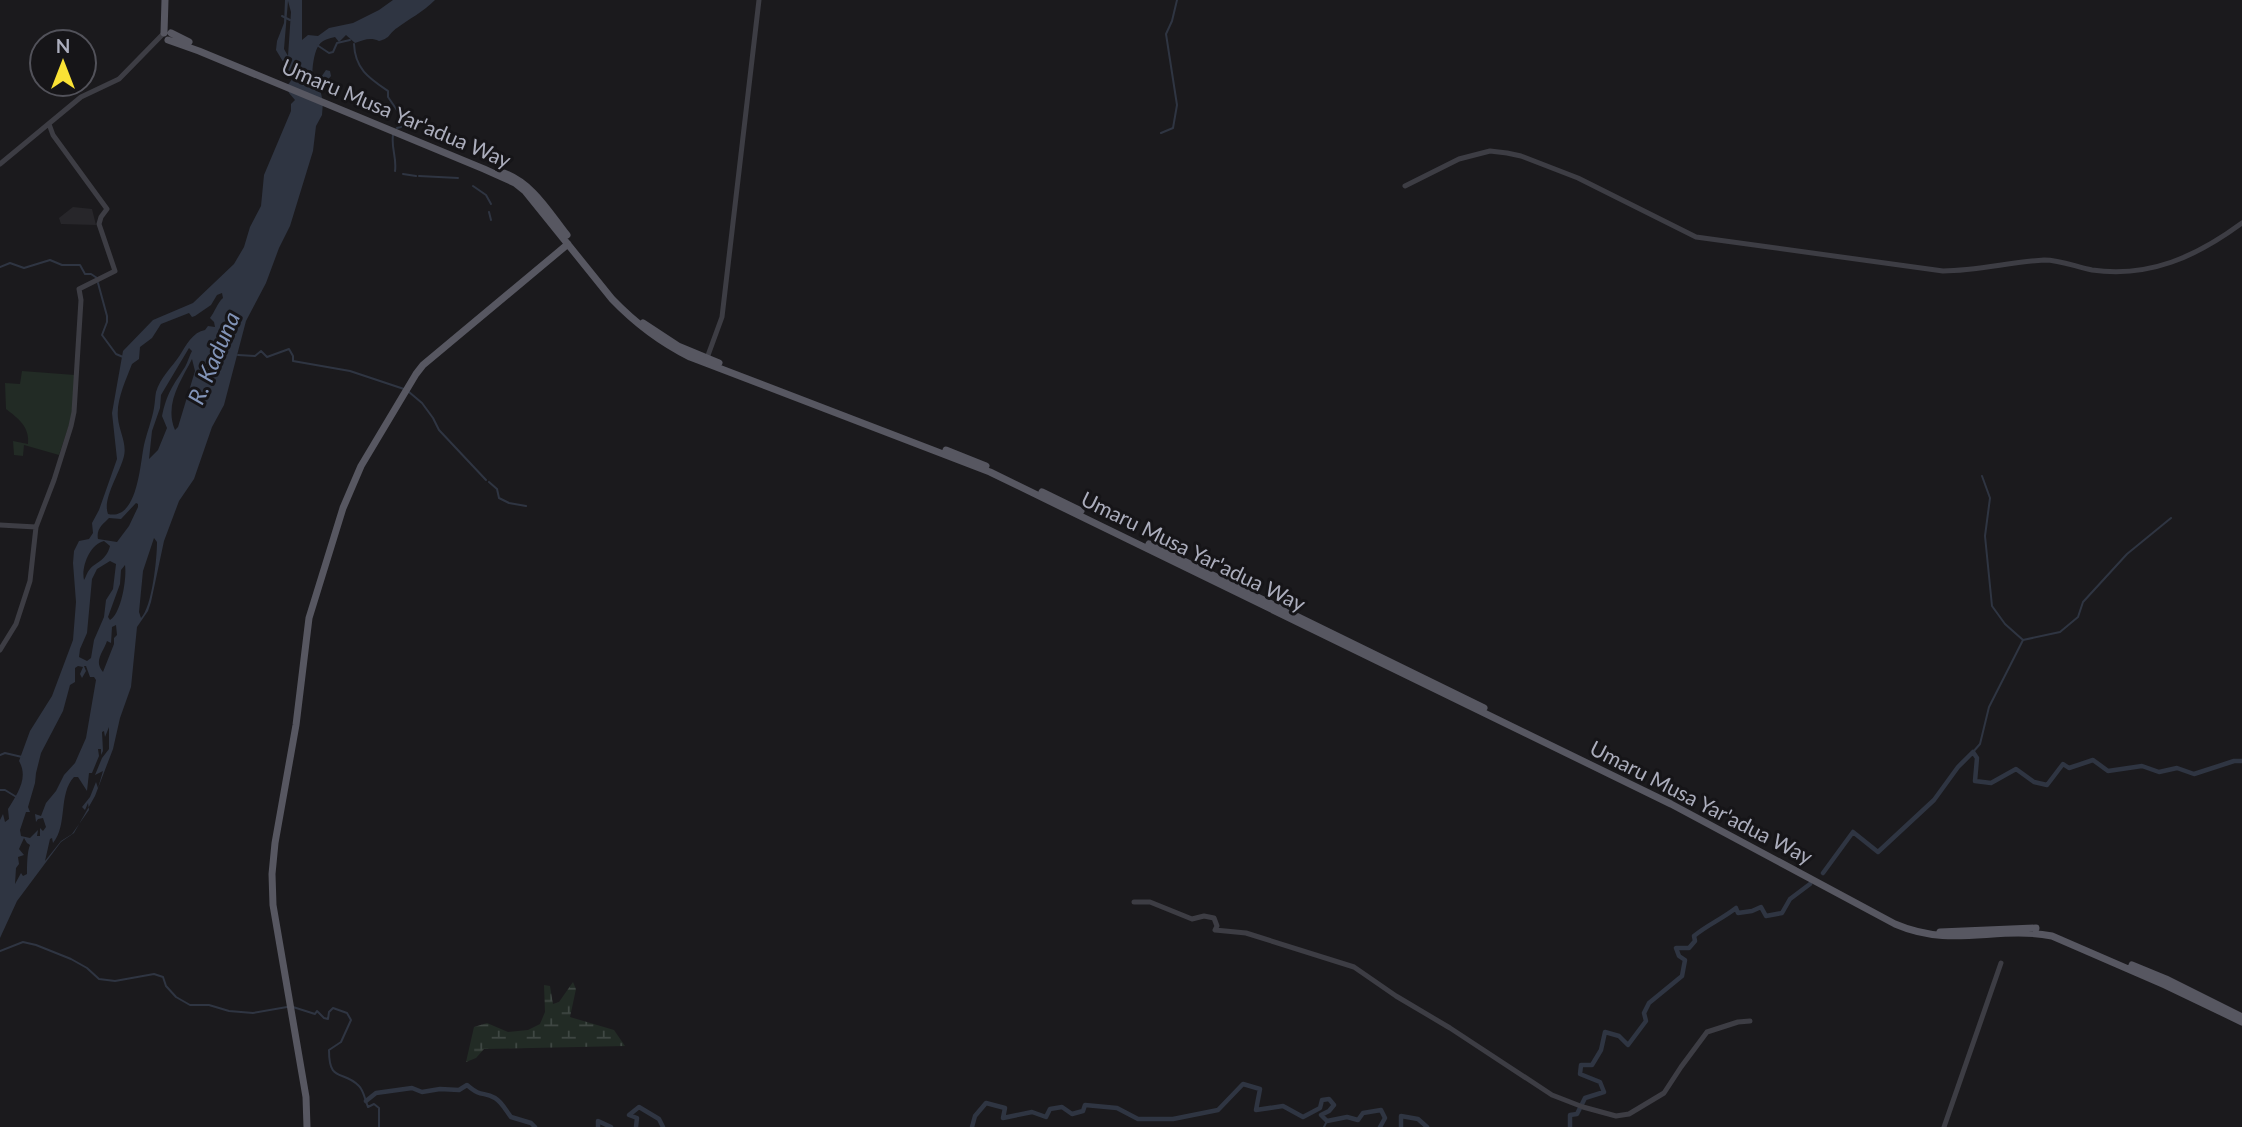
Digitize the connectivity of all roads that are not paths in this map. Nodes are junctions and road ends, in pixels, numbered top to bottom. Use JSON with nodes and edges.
{"nodes":[{"id":1,"x":167,"y":0,"type":"edge"},
{"id":2,"x":759,"y":0,"type":"edge"},
{"id":3,"x":167,"y":36,"type":"junction"},
{"id":4,"x":99,"y":80,"type":"dead end"},
{"id":5,"x":106,"y":86,"type":"junction"},
{"id":6,"x":337,"y":106,"type":"junction"},
{"id":7,"x":49,"y":124,"type":"junction"},
{"id":8,"x":0,"y":164,"type":"edge"},
{"id":9,"x":1405,"y":186,"type":"dead end"},
{"id":10,"x":2242,"y":223,"type":"edge"},
{"id":11,"x":569,"y":245,"type":"junction"},
{"id":12,"x":707,"y":358,"type":"junction"},
{"id":13,"x":717,"y":365,"type":"junction"},
{"id":14,"x":0,"y":525,"type":"edge"},
{"id":15,"x":36,"y":527,"type":"junction"},
{"id":16,"x":0,"y":650,"type":"edge"},
{"id":17,"x":1134,"y":902,"type":"dead end"},
{"id":18,"x":2001,"y":963,"type":"dead end"},
{"id":19,"x":2242,"y":1019,"type":"edge"},
{"id":20,"x":1749,"y":1021,"type":"dead end"},
{"id":21,"x":307,"y":1124,"type":"edge"},
{"id":22,"x":1944,"y":1127,"type":"edge"}],
"edges":[{"from":1,"to":3,"type":"main road"},
{"from":2,"to":12,"type":"street"},
{"from":3,"to":5,"type":"street"},
{"from":3,"to":6,"type":"main road","name":"Umaru Musa Yar'adua Way"},
{"from":4,"to":5,"type":"street"},
{"from":5,"to":7,"type":"street"},
{"from":6,"to":11,"type":"main road","name":"Umaru Musa Yar'adua Way"},
{"from":6,"to":12,"type":"main road","name":"Umaru Musa Yar'adua Way"},
{"from":7,"to":8,"type":"street"},
{"from":7,"to":15,"type":"street"},
{"from":9,"to":10,"type":"street"},
{"from":11,"to":13,"type":"main road","name":"Umaru Musa Yar'adua Way"},
{"from":11,"to":21,"type":"main road"},
{"from":12,"to":13,"type":"main road","name":"Umaru Musa Yar'adua Way"},
{"from":13,"to":19,"type":"main road","name":"Umaru Musa Yar'adua Way"},
{"from":14,"to":15,"type":"street"},
{"from":15,"to":16,"type":"street"},
{"from":17,"to":20,"type":"street"},
{"from":18,"to":22,"type":"street"}]}
